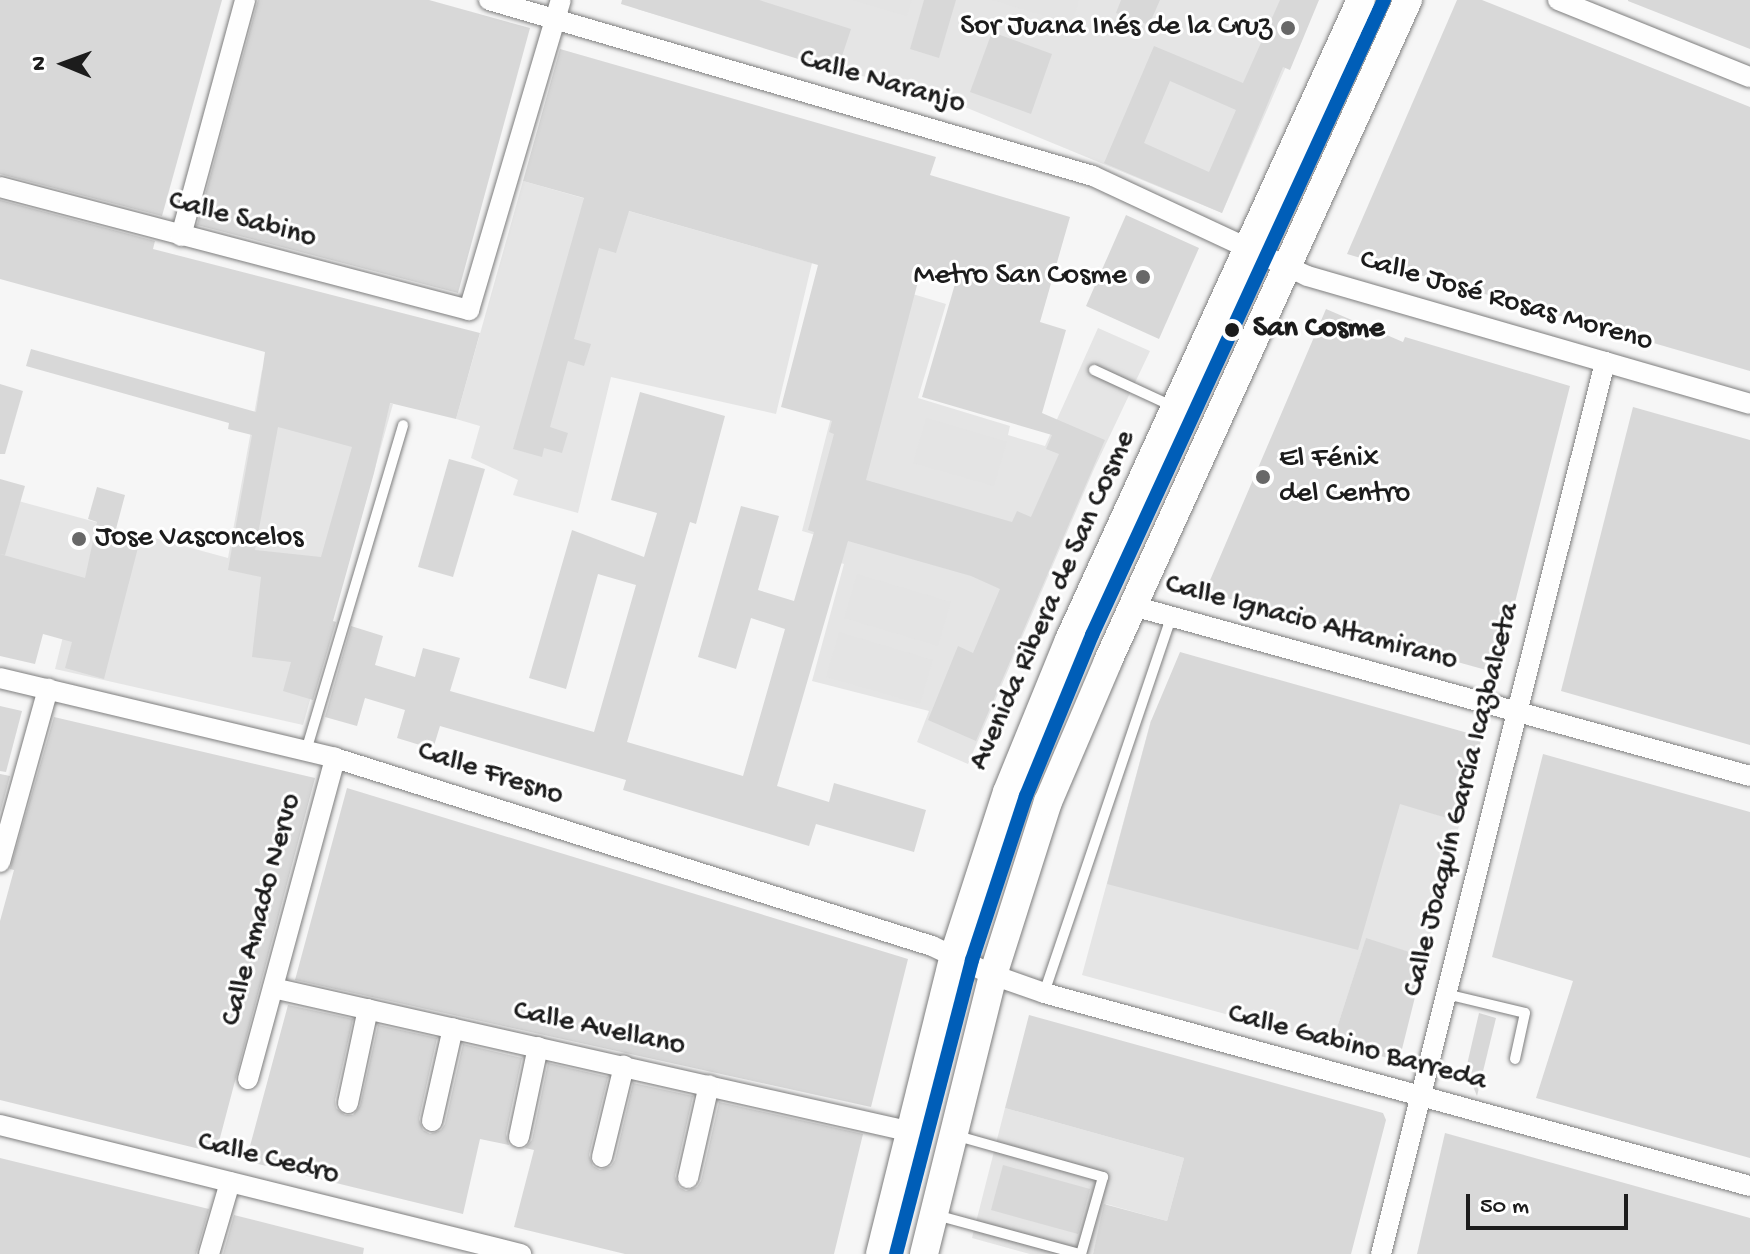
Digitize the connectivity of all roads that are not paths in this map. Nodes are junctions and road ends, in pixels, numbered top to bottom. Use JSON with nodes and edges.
{"nodes":[{"id":1,"x":245,"y":0,"type":"edge"},
{"id":2,"x":489,"y":0,"type":"edge"},
{"id":3,"x":1361,"y":0,"type":"edge"},
{"id":4,"x":1408,"y":0,"type":"edge"},
{"id":5,"x":1558,"y":0,"type":"edge"},
{"id":6,"x":558,"y":10,"type":"edge"},
{"id":7,"x":1750,"y":77,"type":"edge"},
{"id":8,"x":0,"y":187,"type":"edge"},
{"id":9,"x":181,"y":236,"type":"junction"},
{"id":10,"x":1248,"y":249,"type":"junction"},
{"id":11,"x":1287,"y":267,"type":"junction"},
{"id":12,"x":1605,"y":362,"type":"junction"},
{"id":13,"x":1094,"y":370,"type":"dead end"},
{"id":14,"x":1750,"y":404,"type":"edge"},
{"id":15,"x":1176,"y":408,"type":"junction"},
{"id":16,"x":403,"y":425,"type":"dead end"},
{"id":17,"x":1133,"y":606,"type":"junction"},
{"id":18,"x":1171,"y":618,"type":"junction"},
{"id":19,"x":0,"y":678,"type":"edge"},
{"id":20,"x":48,"y":689,"type":"junction"},
{"id":21,"x":1517,"y":710,"type":"junction"},
{"id":22,"x":306,"y":751,"type":"junction"},
{"id":23,"x":335,"y":758,"type":"junction"},
{"id":24,"x":1750,"y":776,"type":"edge"},
{"id":25,"x":0,"y":862,"type":"edge"},
{"id":26,"x":954,"y":955,"type":"junction"},
{"id":27,"x":993,"y":975,"type":"junction"},
{"id":28,"x":273,"y":988,"type":"junction"},
{"id":29,"x":1044,"y":993,"type":"junction"},
{"id":30,"x":1446,"y":994,"type":"junction"},
{"id":31,"x":368,"y":1009,"type":"junction"},
{"id":32,"x":453,"y":1028,"type":"junction"},
{"id":33,"x":538,"y":1047,"type":"junction"},
{"id":34,"x":1515,"y":1059,"type":"dead end"},
{"id":35,"x":624,"y":1066,"type":"junction"},
{"id":36,"x":248,"y":1079,"type":"dead end"},
{"id":37,"x":709,"y":1085,"type":"junction"},
{"id":38,"x":1420,"y":1098,"type":"junction"},
{"id":39,"x":348,"y":1103,"type":"dead end"},
{"id":40,"x":432,"y":1121,"type":"dead end"},
{"id":41,"x":0,"y":1125,"type":"edge"},
{"id":42,"x":912,"y":1132,"type":"junction"},
{"id":43,"x":953,"y":1134,"type":"junction"},
{"id":44,"x":519,"y":1137,"type":"dead end"},
{"id":45,"x":602,"y":1157,"type":"dead end"},
{"id":46,"x":688,"y":1178,"type":"dead end"},
{"id":47,"x":230,"y":1182,"type":"junction"},
{"id":48,"x":1750,"y":1186,"type":"edge"},
{"id":49,"x":934,"y":1214,"type":"junction"},
{"id":50,"x":209,"y":1254,"type":"edge"},
{"id":51,"x":521,"y":1254,"type":"edge"},
{"id":52,"x":880,"y":1254,"type":"edge"},
{"id":53,"x":924,"y":1254,"type":"edge"},
{"id":54,"x":1080,"y":1254,"type":"edge"},
{"id":55,"x":1381,"y":1254,"type":"edge"}],
"edges":[{"from":1,"to":9,"type":"street"},
{"from":2,"to":6,"type":"street","name":"Calle Naranjo"},
{"from":3,"to":10,"type":"main road","name":"Avenida Ribera de San Cosme"},
{"from":4,"to":11,"type":"main road"},
{"from":5,"to":7,"type":"street"},
{"from":6,"to":9,"type":"street","name":"Calle Sabino"},
{"from":6,"to":10,"type":"street","name":"Calle Naranjo"},
{"from":8,"to":9,"type":"street","name":"Calle Sabino"},
{"from":10,"to":11,"type":"street","name":"Calle José Rosas Moreno"},
{"from":10,"to":15,"type":"main road","name":"Avenida Ribera de San Cosme"},
{"from":11,"to":12,"type":"street","name":"Calle José Rosas Moreno"},
{"from":11,"to":17,"type":"main road"},
{"from":12,"to":14,"type":"street","name":"Calle José Rosas Moreno"},
{"from":12,"to":21,"type":"street","name":"Calle Joaquín García Icazbalceta"},
{"from":13,"to":15,"type":"lane"},
{"from":15,"to":26,"type":"main road","name":"Avenida Ribera de San Cosme"},
{"from":16,"to":22,"type":"lane"},
{"from":17,"to":18,"type":"street","name":"Calle Ignacio Altamirano"},
{"from":17,"to":27,"type":"main road"},
{"from":18,"to":21,"type":"street","name":"Calle Ignacio Altamirano"},
{"from":18,"to":29,"type":"lane"},
{"from":19,"to":20,"type":"street","name":"Calle Fresno"},
{"from":20,"to":22,"type":"street","name":"Calle Fresno"},
{"from":20,"to":25,"type":"street"},
{"from":21,"to":24,"type":"street","name":"Calle Ignacio Altamirano"},
{"from":21,"to":30,"type":"street","name":"Calle Joaquín García Icazbalceta"},
{"from":22,"to":23,"type":"street","name":"Calle Fresno"},
{"from":23,"to":26,"type":"street","name":"Calle Fresno"},
{"from":23,"to":28,"type":"street","name":"Calle Amado Nervo"},
{"from":26,"to":27,"type":"street","name":"Calle Gabino Barreda"},
{"from":26,"to":42,"type":"main road","name":"Avenida Ribera de San Cosme"},
{"from":27,"to":29,"type":"street","name":"Calle Gabino Barreda"},
{"from":27,"to":43,"type":"main road"},
{"from":28,"to":31,"type":"street","name":"Calle Avellano"},
{"from":28,"to":36,"type":"street","name":"Calle Amado Nervo"},
{"from":29,"to":38,"type":"street","name":"Calle Gabino Barreda"},
{"from":30,"to":34,"type":"lane"},
{"from":30,"to":38,"type":"street","name":"Calle Joaquín García Icazbalceta"},
{"from":31,"to":32,"type":"street","name":"Calle Avellano"},
{"from":31,"to":39,"type":"street"},
{"from":32,"to":33,"type":"street","name":"Calle Avellano"},
{"from":32,"to":40,"type":"street"},
{"from":33,"to":35,"type":"street","name":"Calle Avellano"},
{"from":33,"to":44,"type":"street"},
{"from":35,"to":37,"type":"street","name":"Calle Avellano"},
{"from":35,"to":45,"type":"street"},
{"from":37,"to":42,"type":"street","name":"Calle Avellano"},
{"from":37,"to":46,"type":"street"},
{"from":38,"to":48,"type":"street","name":"Calle Gabino Barreda"},
{"from":38,"to":55,"type":"street","name":"Calle Joaquín García Icazbalceta"},
{"from":41,"to":47,"type":"street","name":"Calle Cedro"},
{"from":42,"to":52,"type":"main road","name":"Avenida Ribera de San Cosme"},
{"from":43,"to":49,"type":"main road"},
{"from":43,"to":54,"type":"lane"},
{"from":47,"to":50,"type":"street"},
{"from":47,"to":51,"type":"street","name":"Calle Cedro"},
{"from":49,"to":53,"type":"main road"},
{"from":49,"to":54,"type":"lane"}]}
